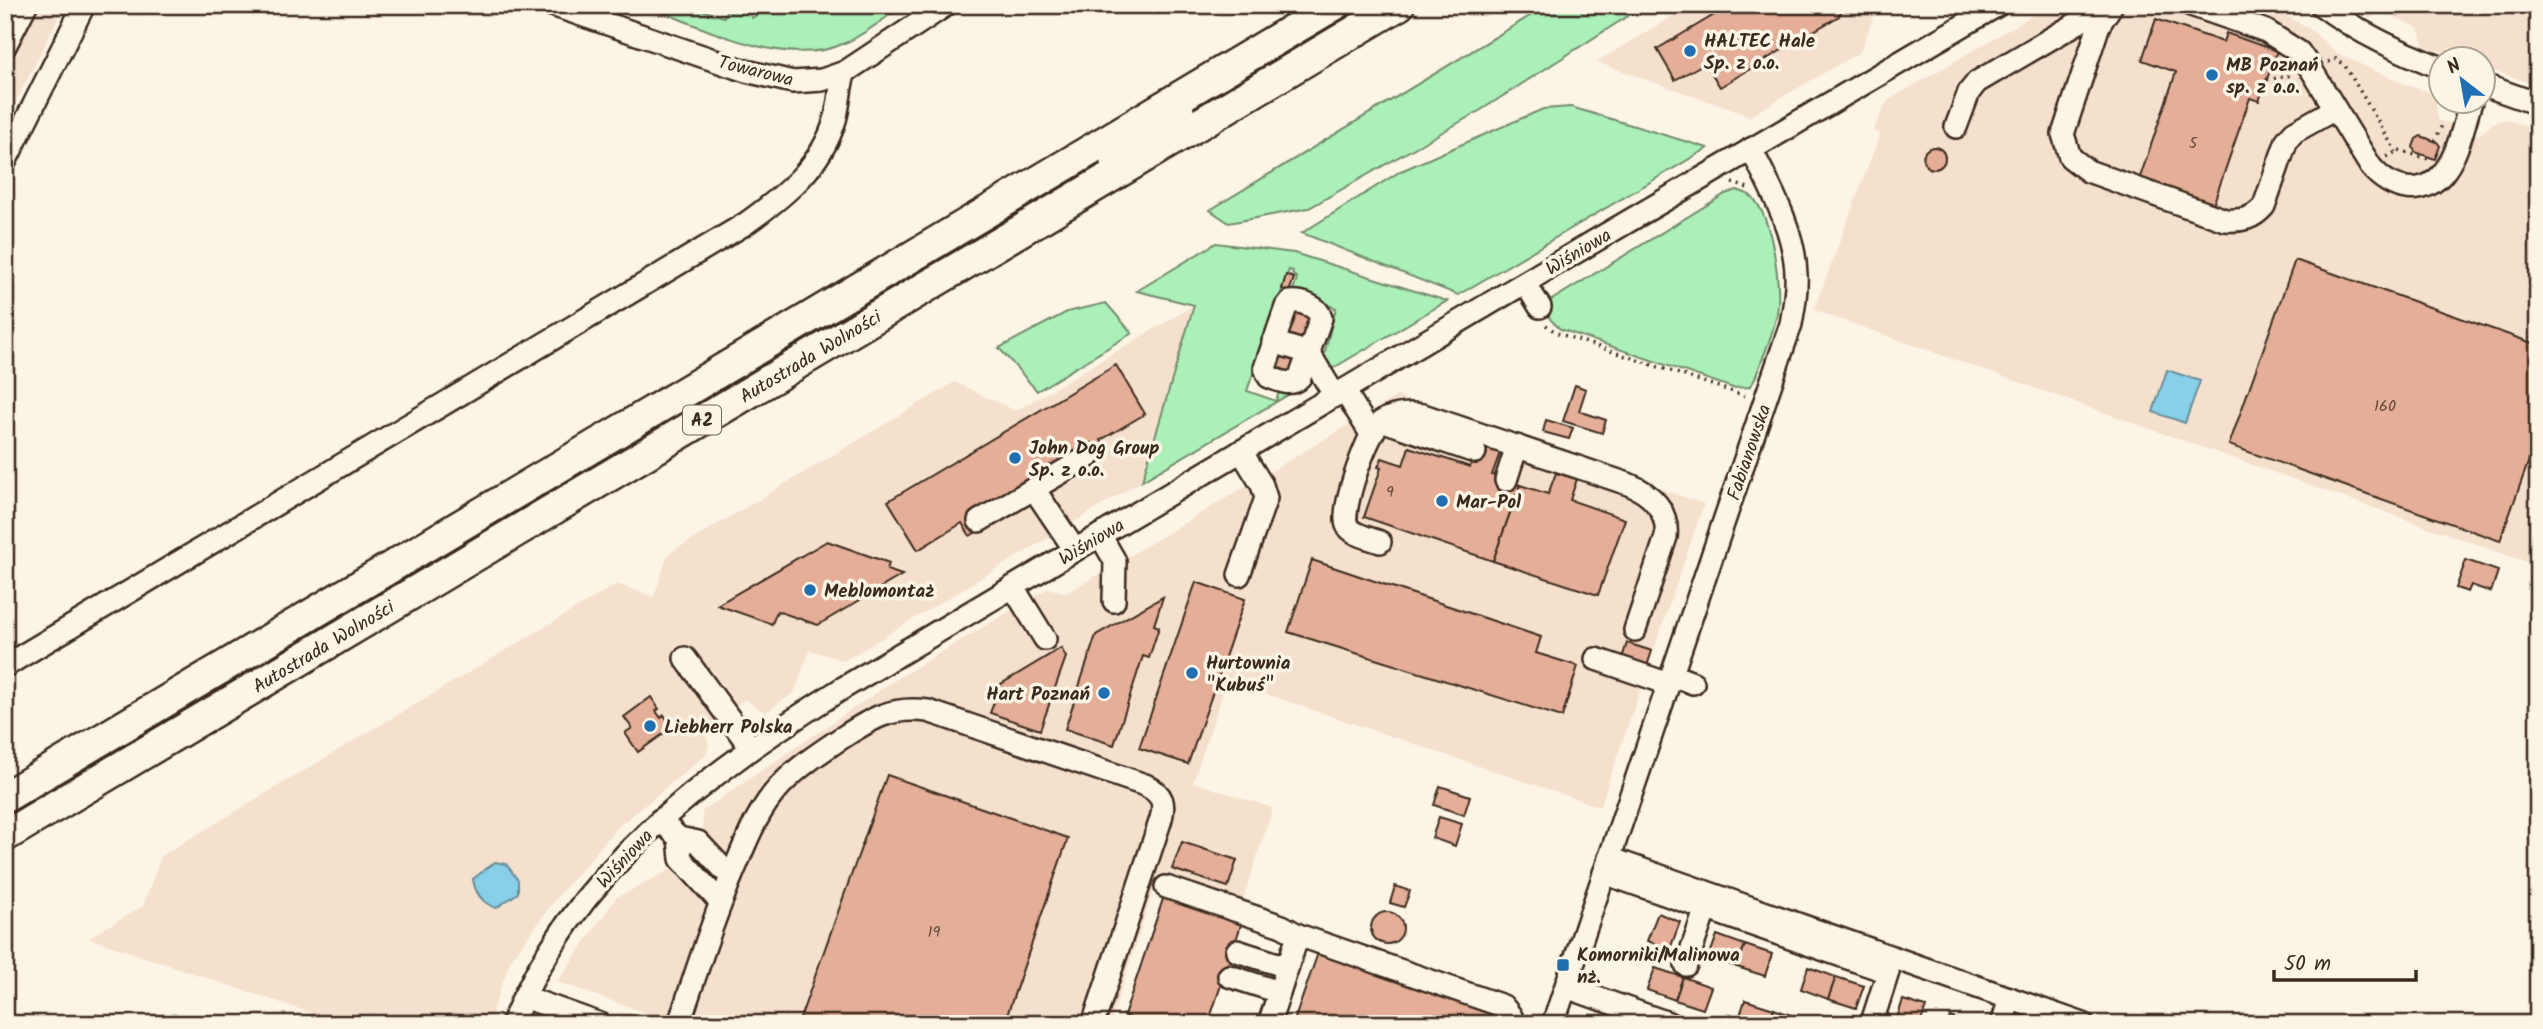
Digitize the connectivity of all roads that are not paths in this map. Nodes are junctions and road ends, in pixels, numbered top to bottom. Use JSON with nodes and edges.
{"nodes":[{"id":1,"x":26,"y":5,"type":"edge"},
{"id":2,"x":84,"y":5,"type":"edge"},
{"id":3,"x":552,"y":5,"type":"edge"},
{"id":4,"x":946,"y":5,"type":"edge"},
{"id":5,"x":1334,"y":5,"type":"edge"},
{"id":6,"x":1399,"y":5,"type":"edge"},
{"id":7,"x":1998,"y":5,"type":"edge"},
{"id":8,"x":2110,"y":5,"type":"edge"},
{"id":9,"x":2191,"y":5,"type":"edge"},
{"id":10,"x":2321,"y":5,"type":"edge"},
{"id":11,"x":598,"y":13,"type":"edge"},
{"id":12,"x":1275,"y":40,"type":"junction"},
{"id":13,"x":5,"y":46,"type":"edge"},
{"id":14,"x":2428,"y":63,"type":"edge"},
{"id":15,"x":1291,"y":70,"type":"junction"},
{"id":16,"x":845,"y":72,"type":"junction"},
{"id":17,"x":2498,"y":90,"type":"edge"},
{"id":18,"x":2538,"y":104,"type":"edge"},
{"id":19,"x":2335,"y":109,"type":"junction"},
{"id":20,"x":2466,"y":116,"type":"edge"},
{"id":21,"x":1956,"y":127,"type":"dead end"},
{"id":22,"x":1144,"y":138,"type":"junction"},
{"id":23,"x":1751,"y":149,"type":"junction"},
{"id":24,"x":5,"y":162,"type":"edge"},
{"id":25,"x":997,"y":206,"type":"junction"},
{"id":26,"x":1013,"y":235,"type":"junction"},
{"id":27,"x":1525,"y":283,"type":"junction"},
{"id":28,"x":1539,"y":307,"type":"road end"},
{"id":29,"x":1273,"y":342,"type":"junction"},
{"id":30,"x":1309,"y":353,"type":"junction"},
{"id":31,"x":1339,"y":393,"type":"junction"},
{"id":32,"x":1378,"y":427,"type":"junction"},
{"id":33,"x":1517,"y":446,"type":"junction"},
{"id":34,"x":1241,"y":451,"type":"junction"},
{"id":35,"x":1475,"y":452,"type":"dead end"},
{"id":36,"x":1091,"y":455,"type":"dead end"},
{"id":37,"x":1506,"y":480,"type":"dead end"},
{"id":38,"x":1034,"y":489,"type":"junction"},
{"id":39,"x":979,"y":522,"type":"dead end"},
{"id":40,"x":1100,"y":535,"type":"junction"},
{"id":41,"x":1380,"y":542,"type":"dead end"},
{"id":42,"x":1075,"y":550,"type":"junction"},
{"id":43,"x":1240,"y":575,"type":"dead end"},
{"id":44,"x":1013,"y":587,"type":"junction"},
{"id":45,"x":1114,"y":601,"type":"dead end"},
{"id":46,"x":1635,"y":630,"type":"dead end"},
{"id":47,"x":1045,"y":639,"type":"dead end"},
{"id":48,"x":685,"y":657,"type":"dead end"},
{"id":49,"x":1596,"y":659,"type":"dead end"},
{"id":50,"x":5,"y":666,"type":"edge"},
{"id":51,"x":1670,"y":680,"type":"junction"},
{"id":52,"x":1693,"y":682,"type":"dead end"},
{"id":53,"x":751,"y":748,"type":"junction"},
{"id":54,"x":5,"y":797,"type":"edge"},
{"id":55,"x":660,"y":820,"type":"junction"},
{"id":56,"x":5,"y":836,"type":"edge"},
{"id":57,"x":679,"y":838,"type":"junction"},
{"id":58,"x":1607,"y":866,"type":"junction"},
{"id":59,"x":731,"y":877,"type":"junction"},
{"id":60,"x":1166,"y":887,"type":"dead end"},
{"id":61,"x":720,"y":902,"type":"junction"},
{"id":62,"x":1706,"y":908,"type":"junction"},
{"id":63,"x":1298,"y":936,"type":"junction"},
{"id":64,"x":1237,"y":951,"type":"dead end"},
{"id":65,"x":1686,"y":965,"type":"dead end"},
{"id":66,"x":1287,"y":967,"type":"junction"},
{"id":67,"x":1229,"y":976,"type":"dead end"},
{"id":68,"x":1566,"y":987,"type":"junction"},
{"id":69,"x":1279,"y":992,"type":"junction"},
{"id":70,"x":524,"y":997,"type":"junction"},
{"id":71,"x":2010,"y":998,"type":"junction"},
{"id":72,"x":1873,"y":1018,"type":"dead end"},
{"id":73,"x":512,"y":1024,"type":"edge"},
{"id":74,"x":600,"y":1024,"type":"edge"},
{"id":75,"x":679,"y":1024,"type":"edge"},
{"id":76,"x":1093,"y":1024,"type":"edge"},
{"id":77,"x":1269,"y":1024,"type":"edge"},
{"id":78,"x":1513,"y":1024,"type":"edge"},
{"id":79,"x":1553,"y":1024,"type":"edge"},
{"id":80,"x":1671,"y":1024,"type":"edge"},
{"id":81,"x":2002,"y":1024,"type":"edge"},
{"id":82,"x":2083,"y":1024,"type":"edge"}],
"edges":[{"from":1,"to":13,"type":"street"},
{"from":2,"to":24,"type":"street"},
{"from":3,"to":11,"type":"street","name":"Towarowa"},
{"from":4,"to":16,"type":"street","name":"Towarowa"},
{"from":5,"to":12,"type":"highway","name":"Autostrada Wolności","number":"A2"},
{"from":6,"to":15,"type":"highway","name":"Autostrada Wolności","number":"A2"},
{"from":7,"to":23,"type":"street"},
{"from":8,"to":19,"type":"street"},
{"from":8,"to":21,"type":"street"},
{"from":9,"to":19,"type":"street"},
{"from":10,"to":14,"type":"street"},
{"from":11,"to":16,"type":"street","name":"Towarowa"},
{"from":12,"to":22,"type":"street"},
{"from":12,"to":25,"type":"highway","name":"Autostrada Wolności","number":"A2"},
{"from":15,"to":22,"type":"street"},
{"from":15,"to":26,"type":"highway","name":"Autostrada Wolności","number":"A2"},
{"from":16,"to":50,"type":"street"},
{"from":17,"to":18,"type":"street"},
{"from":19,"to":20,"type":"street"},
{"from":22,"to":25,"type":"street"},
{"from":22,"to":26,"type":"street"},
{"from":23,"to":27,"type":"street","name":"Wiśniowa"},
{"from":23,"to":51,"type":"street","name":"Fabianowska"},
{"from":25,"to":54,"type":"highway","name":"Autostrada Wolności","number":"A2"},
{"from":26,"to":56,"type":"highway","name":"Autostrada Wolności","number":"A2"},
{"from":27,"to":28,"type":"street"},
{"from":27,"to":31,"type":"street","name":"Wiśniowa"},
{"from":29,"to":30,"type":"street"},
{"from":29,"to":30,"type":"street"},
{"from":29,"to":30,"type":"street"},
{"from":30,"to":31,"type":"street"},
{"from":31,"to":32,"type":"street"},
{"from":31,"to":34,"type":"street","name":"Wiśniowa"},
{"from":32,"to":33,"type":"street"},
{"from":32,"to":35,"type":"street"},
{"from":32,"to":41,"type":"street"},
{"from":33,"to":37,"type":"street"},
{"from":33,"to":46,"type":"street"},
{"from":34,"to":40,"type":"street","name":"Wiśniowa"},
{"from":34,"to":43,"type":"street"},
{"from":36,"to":38,"type":"street"},
{"from":38,"to":39,"type":"street"},
{"from":38,"to":42,"type":"street"},
{"from":40,"to":42,"type":"street","name":"Wiśniowa"},
{"from":40,"to":45,"type":"street"},
{"from":42,"to":44,"type":"street","name":"Wiśniowa"},
{"from":44,"to":47,"type":"street"},
{"from":44,"to":53,"type":"street","name":"Wiśniowa"},
{"from":48,"to":53,"type":"street"},
{"from":49,"to":51,"type":"street"},
{"from":51,"to":52,"type":"street"},
{"from":51,"to":58,"type":"street","name":"Fabianowska"},
{"from":53,"to":55,"type":"street","name":"Wiśniowa"},
{"from":55,"to":57,"type":"street"},
{"from":55,"to":70,"type":"street","name":"Wiśniowa"},
{"from":57,"to":59,"type":"street"},
{"from":57,"to":61,"type":"street"},
{"from":58,"to":62,"type":"street"},
{"from":58,"to":68,"type":"street","name":"Fabianowska"},
{"from":58,"to":71,"type":"street"},
{"from":59,"to":61,"type":"street"},
{"from":59,"to":76,"type":"street"},
{"from":60,"to":63,"type":"street"},
{"from":61,"to":75,"type":"street"},
{"from":62,"to":65,"type":"street"},
{"from":62,"to":72,"type":"street"},
{"from":63,"to":66,"type":"street"},
{"from":63,"to":78,"type":"street"},
{"from":64,"to":66,"type":"street"},
{"from":66,"to":69,"type":"street"},
{"from":67,"to":69,"type":"street"},
{"from":68,"to":79,"type":"street","name":"Fabianowska"},
{"from":68,"to":80,"type":"street"},
{"from":69,"to":77,"type":"street"},
{"from":70,"to":73,"type":"street","name":"Wiśniowa"},
{"from":70,"to":74,"type":"street"},
{"from":71,"to":81,"type":"street"},
{"from":71,"to":82,"type":"street"}]}
